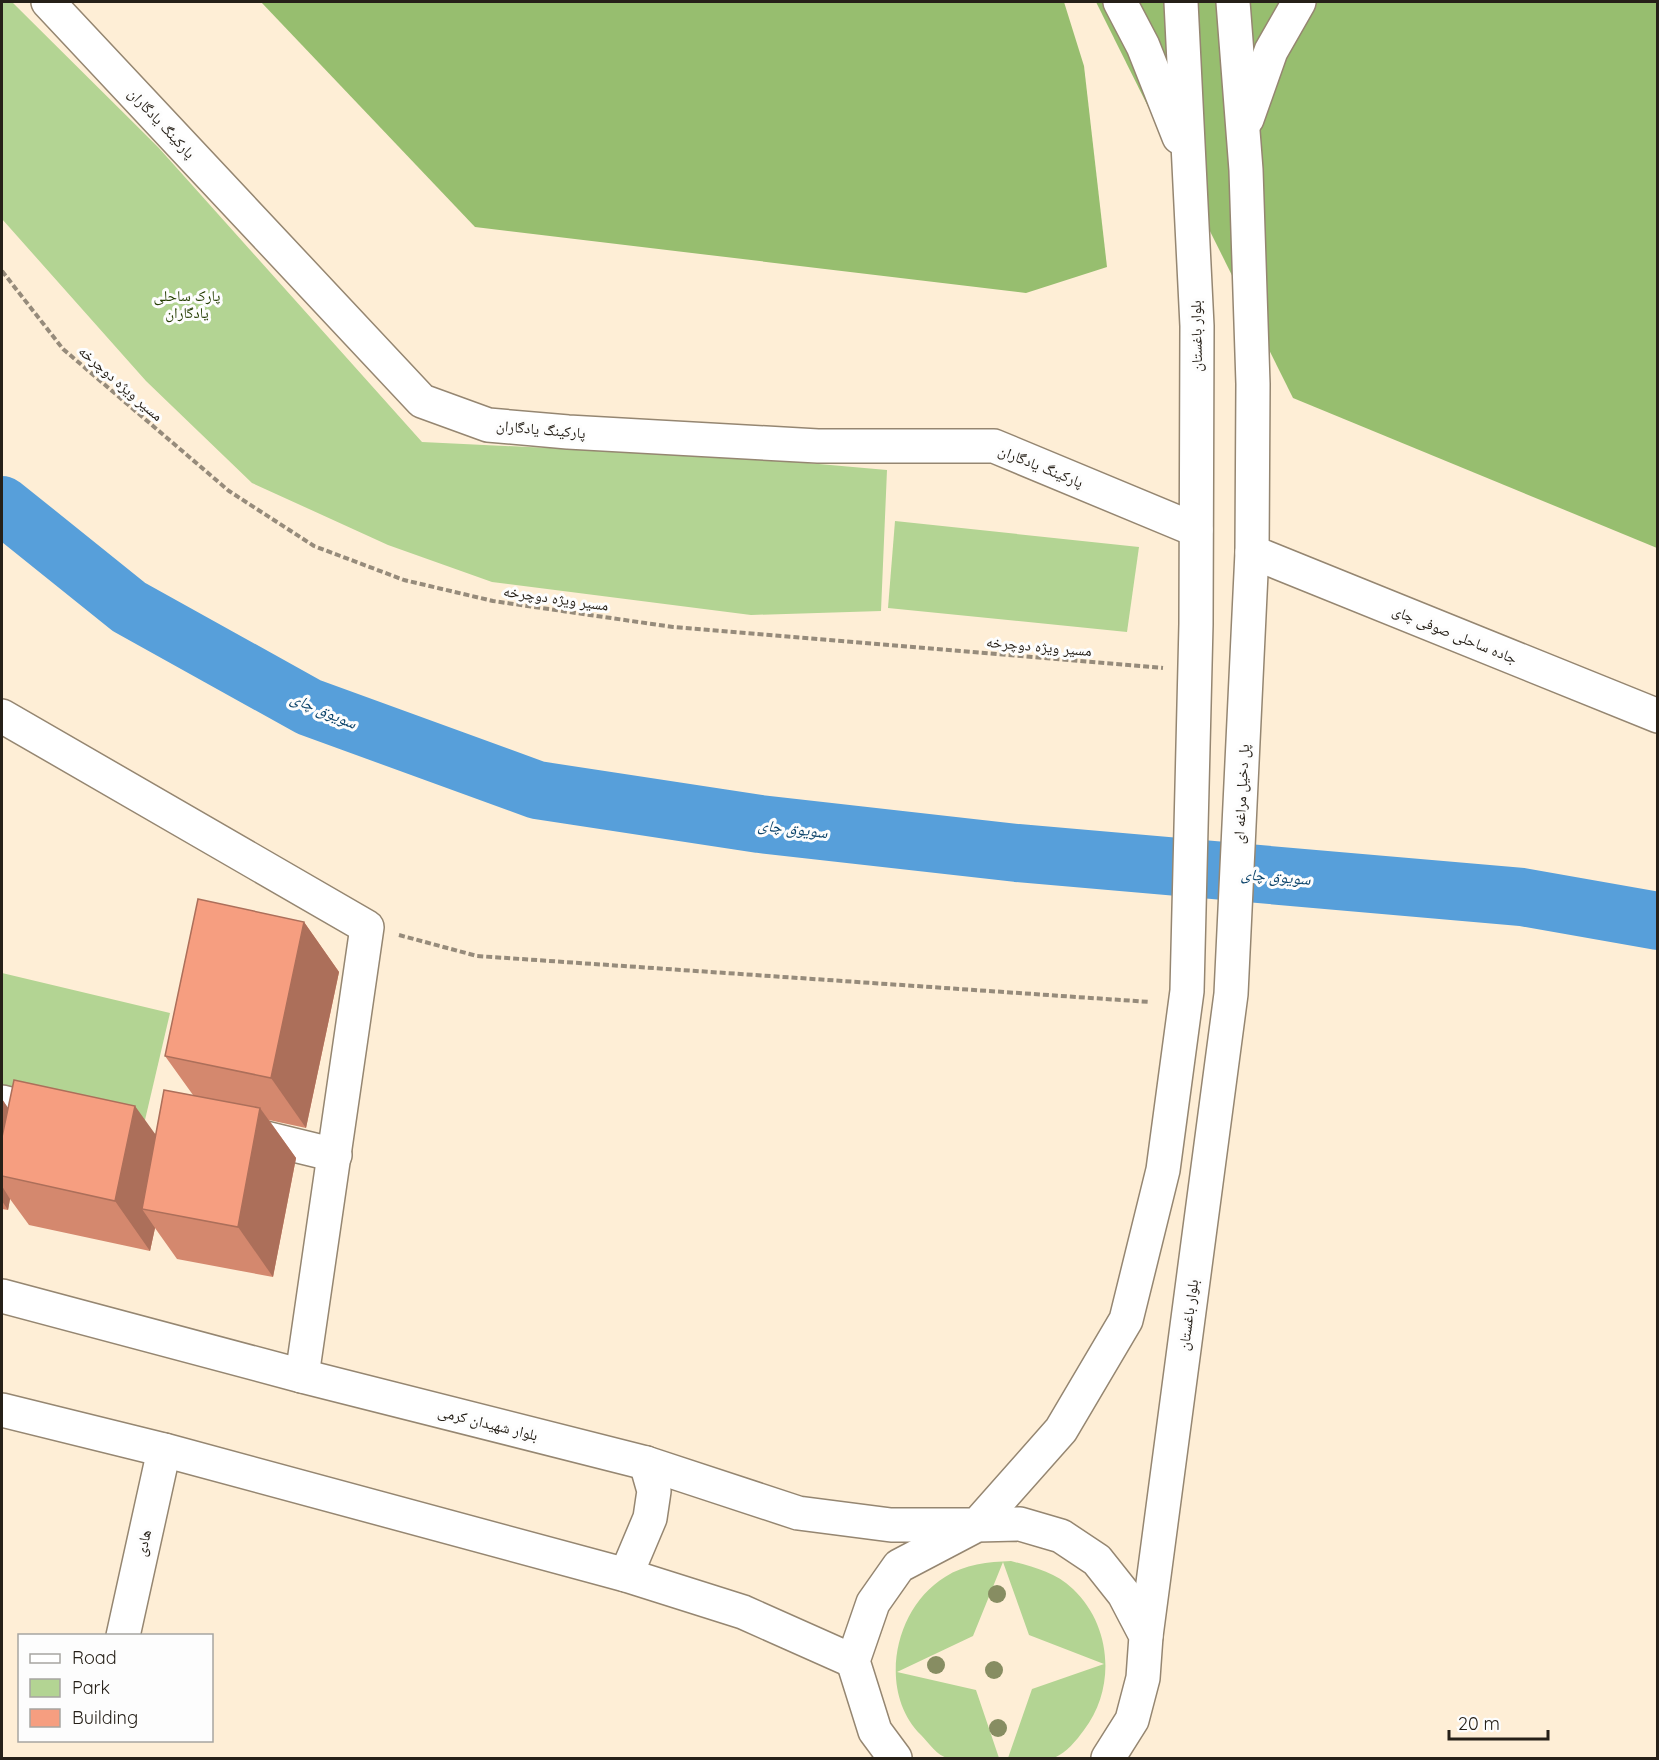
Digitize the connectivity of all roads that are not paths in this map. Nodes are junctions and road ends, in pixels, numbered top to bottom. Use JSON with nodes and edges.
{"nodes":[{"id":1,"x":48,"y":2,"type":"edge"},
{"id":2,"x":1120,"y":2,"type":"edge"},
{"id":3,"x":1181,"y":2,"type":"edge"},
{"id":4,"x":1233,"y":2,"type":"edge"},
{"id":5,"x":1299,"y":2,"type":"edge"},
{"id":6,"x":1243,"y":132,"type":"junction"},
{"id":7,"x":1190,"y":164,"type":"junction"},
{"id":8,"x":1196,"y":530,"type":"junction"},
{"id":9,"x":1252,"y":552,"type":"junction"},
{"id":10,"x":2,"y":716,"type":"edge"},
{"id":11,"x":1658,"y":716,"type":"edge"},
{"id":12,"x":1231,"y":994,"type":"joint"},
{"id":13,"x":2,"y":1102,"type":"edge"},
{"id":14,"x":82,"y":1122,"type":"edge"},
{"id":15,"x":213,"y":1126,"type":"edge"},
{"id":16,"x":334,"y":1155,"type":"junction"},
{"id":17,"x":2,"y":1296,"type":"edge"},
{"id":18,"x":302,"y":1376,"type":"junction"},
{"id":19,"x":2,"y":1410,"type":"edge"},
{"id":20,"x":164,"y":1450,"type":"junction"},
{"id":21,"x":646,"y":1463,"type":"junction"},
{"id":22,"x":977,"y":1525,"type":"junction"},
{"id":23,"x":626,"y":1575,"type":"junction"},
{"id":24,"x":123,"y":1634,"type":"edge"},
{"id":25,"x":1146,"y":1636,"type":"junction"},
{"id":26,"x":853,"y":1660,"type":"junction"},
{"id":27,"x":1132,"y":1720,"type":"junction"},
{"id":28,"x":895,"y":1758,"type":"edge"},
{"id":29,"x":1108,"y":1758,"type":"edge"},
{"id":30,"x":1129,"y":1758,"type":"edge"}],
"edges":[{"from":1,"to":8,"type":"main road","name":"پارکینگ یادگاران"},
{"from":2,"to":7,"type":"main road"},
{"from":3,"to":7,"type":"main road","name":"بلوار باغستان"},
{"from":4,"to":6,"type":"main road"},
{"from":5,"to":6,"type":"main road"},
{"from":6,"to":9,"type":"main road"},
{"from":7,"to":8,"type":"main road","name":"بلوار باغستان"},
{"from":8,"to":22,"type":"main road","name":"بلوار باغستان"},
{"from":9,"to":11,"type":"main road","name":"جاده ساحلی صوفی چای"},
{"from":9,"to":12,"type":"main road","name":"پل دخیل مراغه ای"},
{"from":10,"to":16,"type":"main road"},
{"from":12,"to":25,"type":"main road","name":"بلوار باغستان"},
{"from":13,"to":14,"type":"main road"},
{"from":15,"to":16,"type":"main road"},
{"from":16,"to":18,"type":"main road"},
{"from":17,"to":18,"type":"main road","name":"بلوار شهیدان کرمی"},
{"from":18,"to":21,"type":"main road","name":"بلوار شهیدان کرمی"},
{"from":19,"to":20,"type":"main road"},
{"from":20,"to":23,"type":"main road"},
{"from":20,"to":24,"type":"main road","name":"هادی"},
{"from":21,"to":22,"type":"main road","name":"بلوار شهیدان کرمی"},
{"from":21,"to":23,"type":"main road"},
{"from":22,"to":25,"type":"main road","name":"بلوار شهیدان کرمی"},
{"from":22,"to":26,"type":"main road"},
{"from":23,"to":26,"type":"main road"},
{"from":25,"to":27,"type":"main road","name":"بلوار باغستان"},
{"from":26,"to":28,"type":"main road"},
{"from":27,"to":29,"type":"main road"},
{"from":27,"to":30,"type":"main road"}]}
